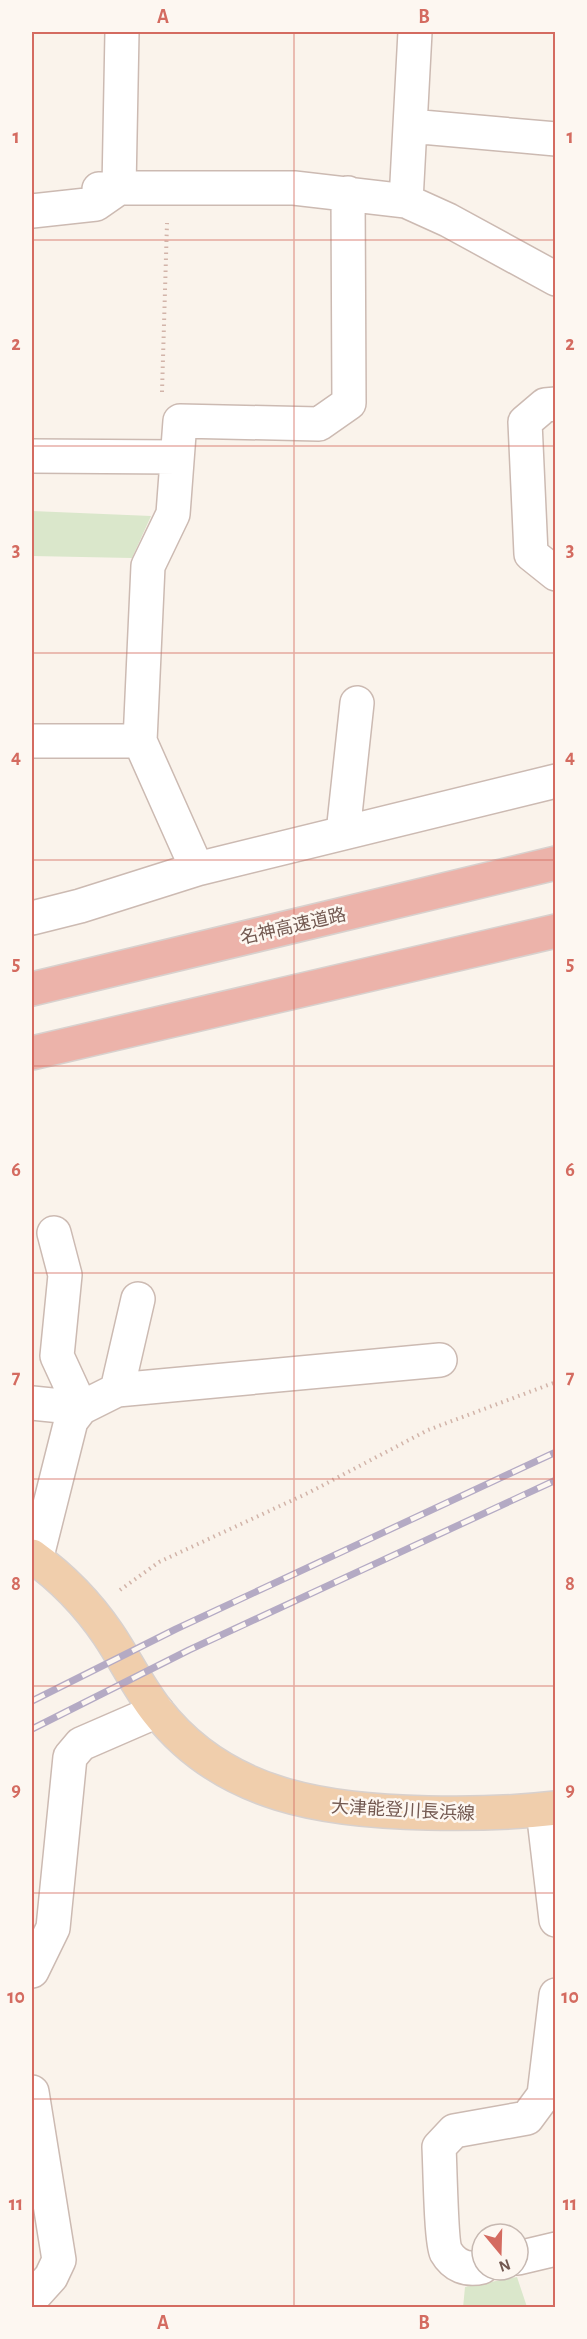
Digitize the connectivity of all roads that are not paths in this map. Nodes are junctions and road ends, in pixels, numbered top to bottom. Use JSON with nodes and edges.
{"nodes":[{"id":1,"x":122,"y":32,"type":"edge"},
{"id":2,"x":415,"y":32,"type":"edge"},
{"id":3,"x":410,"y":126,"type":"junction"},
{"id":4,"x":555,"y":139,"type":"edge"},
{"id":5,"x":119,"y":188,"type":"junction"},
{"id":6,"x":32,"y":193,"type":"edge"},
{"id":7,"x":348,"y":193,"type":"junction"},
{"id":8,"x":406,"y":201,"type":"junction"},
{"id":9,"x":32,"y":211,"type":"edge"},
{"id":10,"x":555,"y":279,"type":"edge"},
{"id":11,"x":555,"y":404,"type":"edge"},
{"id":12,"x":32,"y":456,"type":"edge"},
{"id":13,"x":177,"y":457,"type":"junction"},
{"id":14,"x":555,"y":574,"type":"edge"},
{"id":15,"x":357,"y":703,"type":"dead end"},
{"id":16,"x":32,"y":741,"type":"edge"},
{"id":17,"x":140,"y":741,"type":"junction"},
{"id":18,"x":555,"y":781,"type":"edge"},
{"id":19,"x":343,"y":833,"type":"junction"},
{"id":20,"x":555,"y":863,"type":"edge"},
{"id":21,"x":197,"y":869,"type":"junction"},
{"id":22,"x":32,"y":918,"type":"edge"},
{"id":23,"x":555,"y":931,"type":"edge"},
{"id":24,"x":32,"y":989,"type":"edge"},
{"id":25,"x":32,"y":1053,"type":"edge"},
{"id":26,"x":54,"y":1233,"type":"dead end"},
{"id":27,"x":138,"y":1299,"type":"dead end"},
{"id":28,"x":440,"y":1360,"type":"dead end"},
{"id":29,"x":117,"y":1390,"type":"junction"},
{"id":30,"x":32,"y":1403,"type":"edge"},
{"id":31,"x":81,"y":1408,"type":"junction"},
{"id":32,"x":34,"y":1558,"type":"edge"},
{"id":33,"x":157,"y":1711,"type":"junction"},
{"id":34,"x":549,"y":1809,"type":"edge"},
{"id":35,"x":555,"y":1920,"type":"edge"},
{"id":36,"x":32,"y":1971,"type":"edge"},
{"id":37,"x":555,"y":1995,"type":"edge"},
{"id":38,"x":32,"y":2092,"type":"edge"},
{"id":39,"x":555,"y":2249,"type":"edge"},
{"id":40,"x":530,"y":2255,"type":"edge"},
{"id":41,"x":470,"y":2269,"type":"edge"},
{"id":42,"x":32,"y":2298,"type":"edge"}],
"edges":[{"from":1,"to":5,"type":"street"},
{"from":2,"to":3,"type":"street"},
{"from":3,"to":4,"type":"street"},
{"from":3,"to":8,"type":"street"},
{"from":5,"to":6,"type":"street"},
{"from":5,"to":7,"type":"street"},
{"from":5,"to":9,"type":"street"},
{"from":7,"to":8,"type":"street"},
{"from":7,"to":13,"type":"street"},
{"from":8,"to":10,"type":"street"},
{"from":11,"to":14,"type":"street"},
{"from":12,"to":13,"type":"street"},
{"from":13,"to":17,"type":"street"},
{"from":15,"to":19,"type":"street"},
{"from":16,"to":17,"type":"street"},
{"from":17,"to":21,"type":"street"},
{"from":18,"to":19,"type":"street"},
{"from":19,"to":21,"type":"street"},
{"from":20,"to":24,"type":"highway","name":"名神高速道路"},
{"from":21,"to":22,"type":"street"},
{"from":23,"to":25,"type":"highway"},
{"from":26,"to":31,"type":"street"},
{"from":27,"to":29,"type":"street"},
{"from":28,"to":29,"type":"street"},
{"from":29,"to":31,"type":"street"},
{"from":30,"to":31,"type":"street"},
{"from":31,"to":32,"type":"street"},
{"from":32,"to":33,"type":"main road","name":"大津能登川長浜線"},
{"from":33,"to":34,"type":"main road","name":"大津能登川長浜線"},
{"from":33,"to":36,"type":"street"},
{"from":34,"to":35,"type":"street"},
{"from":37,"to":41,"type":"street"},
{"from":38,"to":42,"type":"street"},
{"from":39,"to":40,"type":"street"}]}
